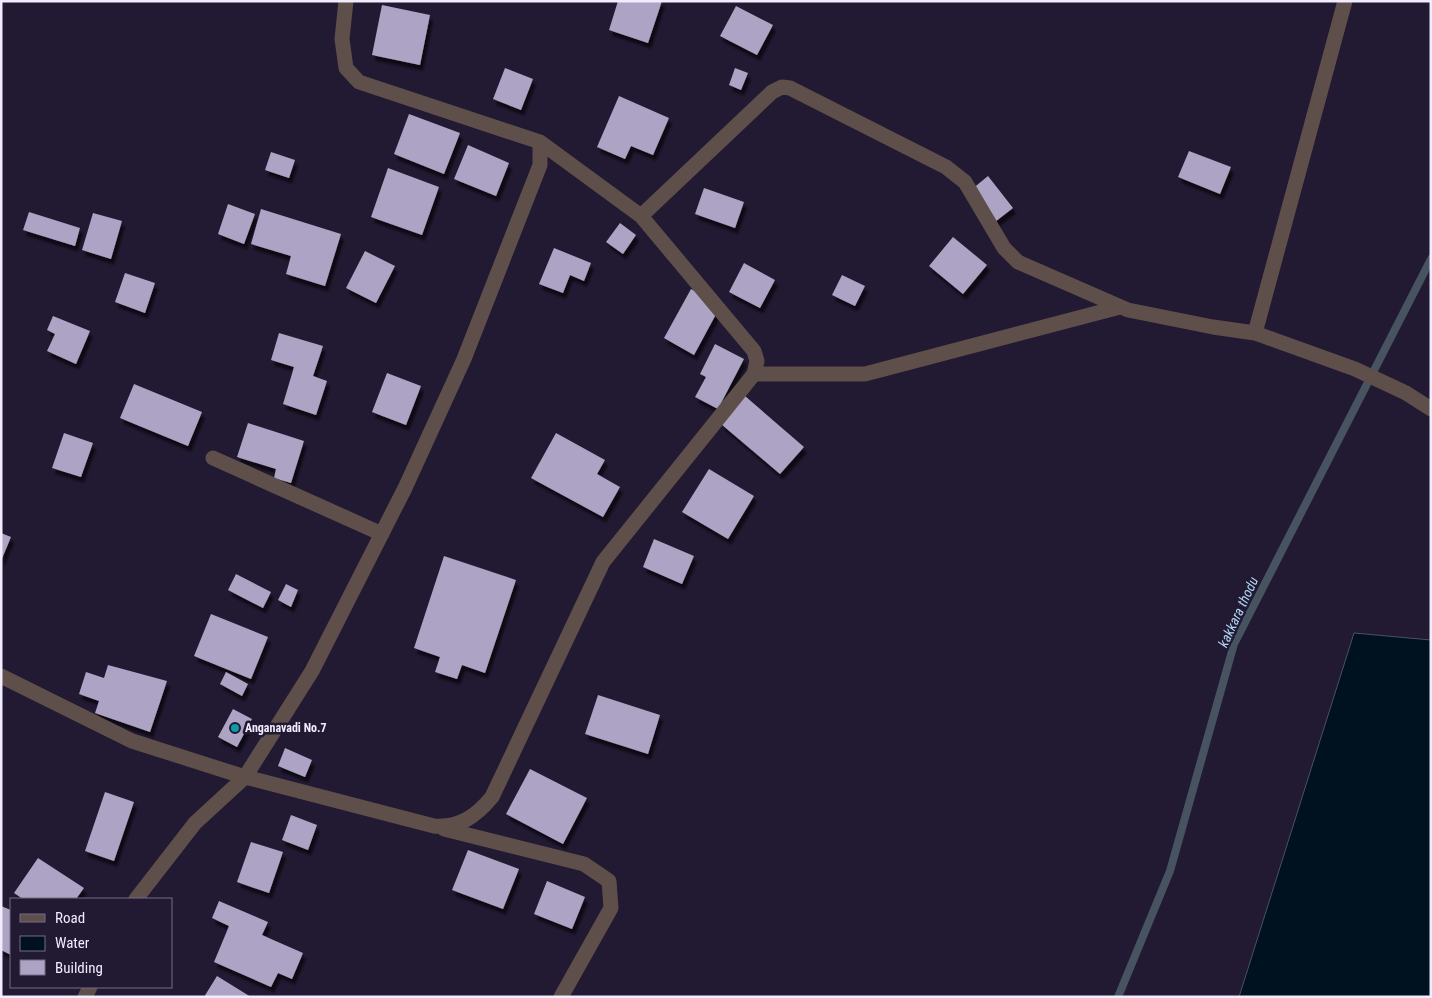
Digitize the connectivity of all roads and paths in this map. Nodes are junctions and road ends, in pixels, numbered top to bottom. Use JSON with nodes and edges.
{"nodes":[{"id":1,"x":346,"y":1,"type":"edge"},
{"id":2,"x":1344,"y":1,"type":"edge"},
{"id":3,"x":540,"y":142,"type":"junction"},
{"id":4,"x":641,"y":216,"type":"junction"},
{"id":5,"x":1120,"y":307,"type":"junction"},
{"id":6,"x":1255,"y":333,"type":"junction"},
{"id":7,"x":754,"y":374,"type":"junction"},
{"id":8,"x":1431,"y":409,"type":"edge"},
{"id":9,"x":213,"y":458,"type":"dead end"},
{"id":10,"x":382,"y":534,"type":"junction"},
{"id":11,"x":1,"y":676,"type":"edge"},
{"id":12,"x":245,"y":778,"type":"junction"},
{"id":13,"x":434,"y":826,"type":"junction"},
{"id":14,"x":137,"y":898,"type":"edge"},
{"id":15,"x":561,"y":997,"type":"edge"}],
"edges":[{"from":1,"to":3,"type":"street"},
{"from":2,"to":6,"type":"street"},
{"from":3,"to":4,"type":"street"},
{"from":3,"to":10,"type":"street"},
{"from":4,"to":5,"type":"street"},
{"from":4,"to":7,"type":"street"},
{"from":5,"to":6,"type":"street"},
{"from":5,"to":7,"type":"street"},
{"from":6,"to":8,"type":"street"},
{"from":7,"to":13,"type":"street"},
{"from":9,"to":10,"type":"street"},
{"from":10,"to":12,"type":"street"},
{"from":11,"to":12,"type":"street"},
{"from":12,"to":13,"type":"street"},
{"from":12,"to":14,"type":"street"},
{"from":13,"to":15,"type":"street"}]}
